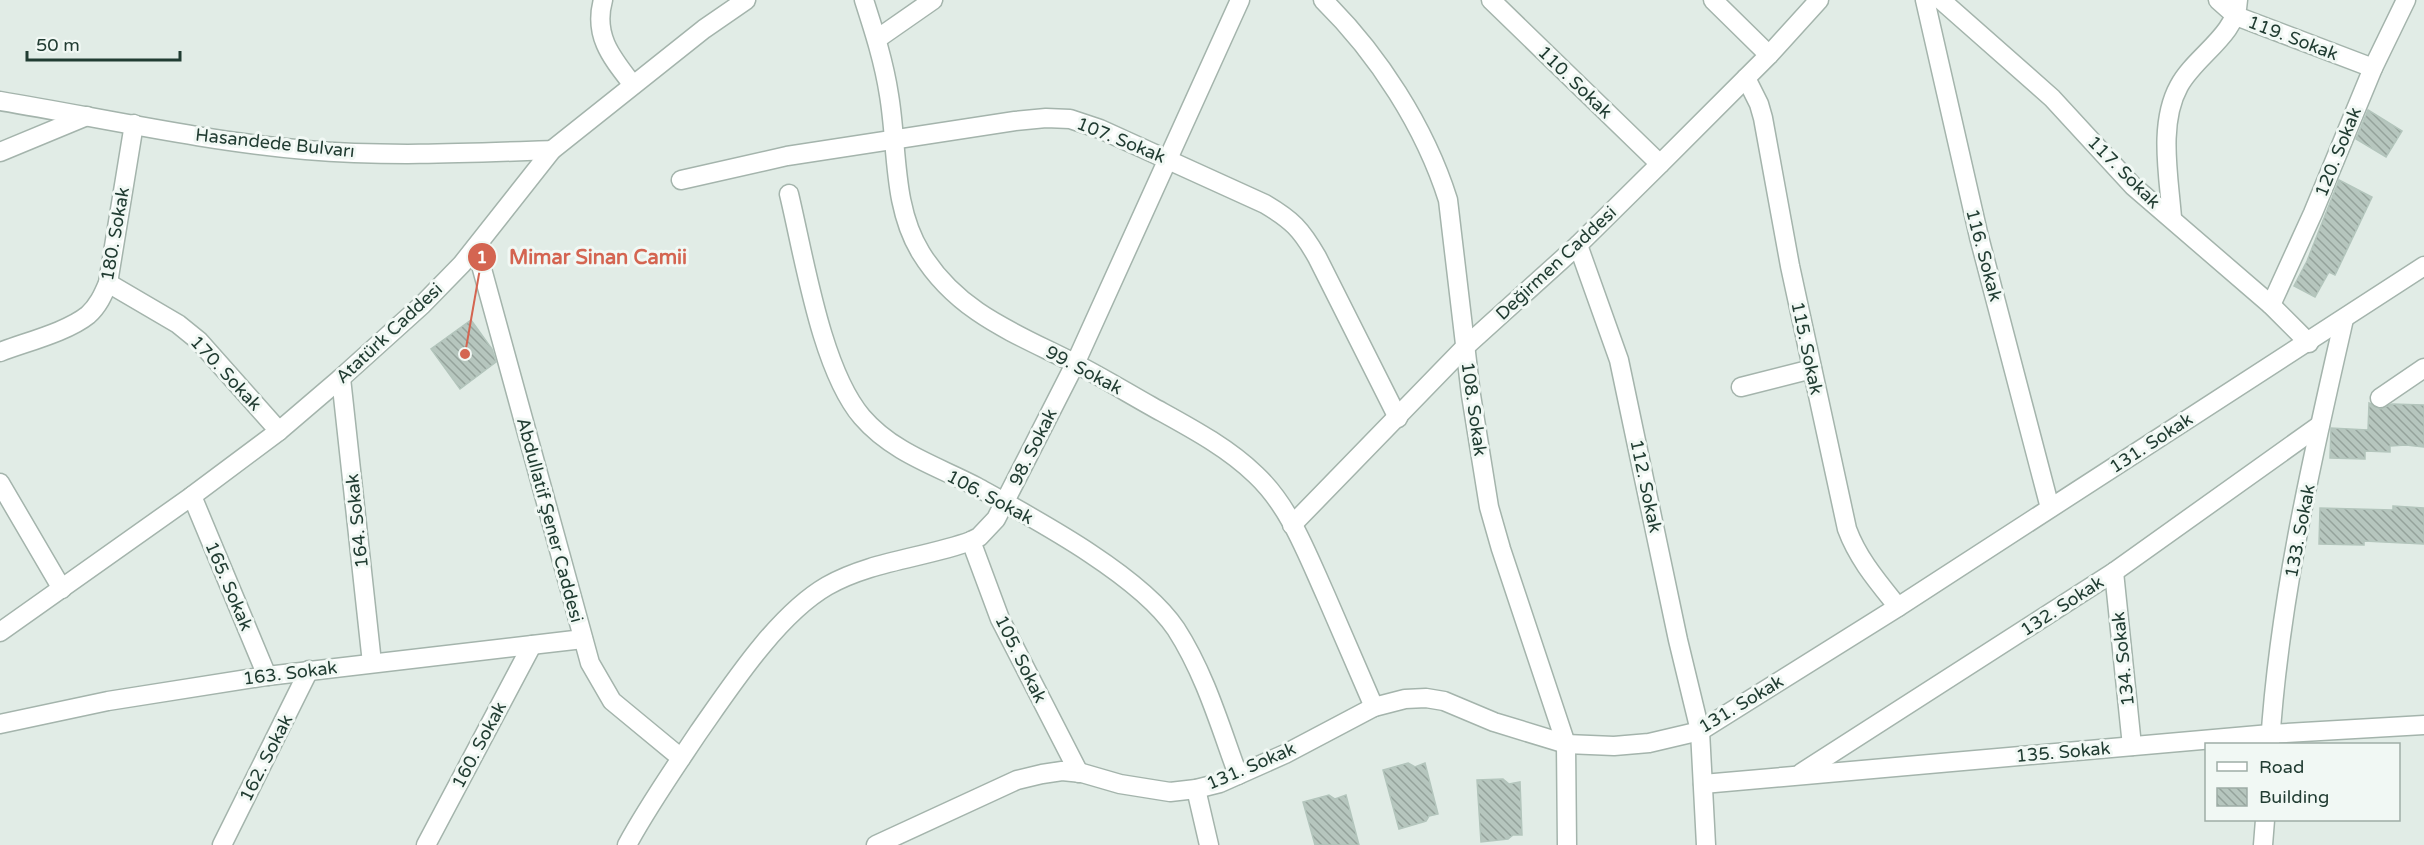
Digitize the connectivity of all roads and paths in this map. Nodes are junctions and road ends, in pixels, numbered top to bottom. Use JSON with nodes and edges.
{"nodes":[{"id":1,"x":603,"y":0,"type":"edge"},
{"id":2,"x":746,"y":0,"type":"edge"},
{"id":3,"x":864,"y":0,"type":"edge"},
{"id":4,"x":933,"y":0,"type":"edge"},
{"id":5,"x":1240,"y":0,"type":"edge"},
{"id":6,"x":1323,"y":0,"type":"edge"},
{"id":7,"x":1491,"y":0,"type":"edge"},
{"id":8,"x":1713,"y":0,"type":"edge"},
{"id":9,"x":1819,"y":0,"type":"edge"},
{"id":10,"x":1925,"y":0,"type":"edge"},
{"id":11,"x":1941,"y":0,"type":"edge"},
{"id":12,"x":2218,"y":0,"type":"edge"},
{"id":13,"x":2406,"y":0,"type":"edge"},
{"id":14,"x":2237,"y":8,"type":"edge"},
{"id":15,"x":877,"y":39,"type":"junction"},
{"id":16,"x":1769,"y":55,"type":"junction"},
{"id":17,"x":2373,"y":68,"type":"junction"},
{"id":18,"x":1746,"y":78,"type":"junction"},
{"id":19,"x":633,"y":85,"type":"junction"},
{"id":20,"x":0,"y":101,"type":"edge"},
{"id":21,"x":87,"y":116,"type":"junction"},
{"id":22,"x":134,"y":124,"type":"junction"},
{"id":23,"x":896,"y":141,"type":"junction"},
{"id":24,"x":552,"y":150,"type":"junction"},
{"id":25,"x":0,"y":152,"type":"edge"},
{"id":26,"x":1169,"y":159,"type":"junction"},
{"id":27,"x":1660,"y":164,"type":"junction"},
{"id":28,"x":681,"y":180,"type":"dead end"},
{"id":29,"x":789,"y":194,"type":"dead end"},
{"id":30,"x":2172,"y":218,"type":"junction"},
{"id":31,"x":1578,"y":245,"type":"junction"},
{"id":32,"x":476,"y":247,"type":"junction"},
{"id":33,"x":2424,"y":266,"type":"edge"},
{"id":34,"x":108,"y":283,"type":"junction"},
{"id":35,"x":2271,"y":305,"type":"junction"},
{"id":36,"x":2344,"y":320,"type":"junction"},
{"id":37,"x":2309,"y":343,"type":"junction"},
{"id":38,"x":1465,"y":347,"type":"junction"},
{"id":39,"x":0,"y":352,"type":"edge"},
{"id":40,"x":1075,"y":364,"type":"junction"},
{"id":41,"x":2424,"y":368,"type":"edge"},
{"id":42,"x":1812,"y":369,"type":"junction"},
{"id":43,"x":341,"y":378,"type":"junction"},
{"id":44,"x":1741,"y":387,"type":"dead end"},
{"id":45,"x":2380,"y":398,"type":"dead end"},
{"id":46,"x":1398,"y":418,"type":"junction"},
{"id":47,"x":2320,"y":425,"type":"junction"},
{"id":48,"x":279,"y":431,"type":"junction"},
{"id":49,"x":0,"y":483,"type":"edge"},
{"id":50,"x":192,"y":496,"type":"junction"},
{"id":51,"x":1006,"y":503,"type":"junction"},
{"id":52,"x":2050,"y":508,"type":"junction"},
{"id":53,"x":1292,"y":525,"type":"junction"},
{"id":54,"x":971,"y":541,"type":"junction"},
{"id":55,"x":2114,"y":572,"type":"junction"},
{"id":56,"x":62,"y":589,"type":"junction"},
{"id":57,"x":1898,"y":607,"type":"junction"},
{"id":58,"x":0,"y":632,"type":"edge"},
{"id":59,"x":583,"y":639,"type":"junction"},
{"id":60,"x":532,"y":645,"type":"junction"},
{"id":61,"x":372,"y":663,"type":"junction"},
{"id":62,"x":309,"y":670,"type":"junction"},
{"id":63,"x":267,"y":676,"type":"junction"},
{"id":64,"x":1374,"y":707,"type":"junction"},
{"id":65,"x":0,"y":724,"type":"edge"},
{"id":66,"x":2424,"y":725,"type":"edge"},
{"id":67,"x":1700,"y":731,"type":"junction"},
{"id":68,"x":2270,"y":739,"type":"edge"},
{"id":69,"x":1566,"y":744,"type":"junction"},
{"id":70,"x":2132,"y":746,"type":"junction"},
{"id":71,"x":681,"y":758,"type":"junction"},
{"id":72,"x":1079,"y":773,"type":"junction"},
{"id":73,"x":1239,"y":775,"type":"junction"},
{"id":74,"x":1797,"y":776,"type":"junction"},
{"id":75,"x":1703,"y":784,"type":"junction"},
{"id":76,"x":1197,"y":789,"type":"junction"},
{"id":77,"x":2265,"y":821,"type":"edge"},
{"id":78,"x":222,"y":845,"type":"edge"},
{"id":79,"x":426,"y":845,"type":"edge"},
{"id":80,"x":627,"y":845,"type":"edge"},
{"id":81,"x":876,"y":845,"type":"edge"},
{"id":82,"x":1209,"y":845,"type":"edge"},
{"id":83,"x":1567,"y":845,"type":"edge"},
{"id":84,"x":1706,"y":845,"type":"edge"},
{"id":85,"x":2263,"y":845,"type":"edge"}],
"edges":[{"from":1,"to":19,"type":"street"},
{"from":2,"to":19,"type":"street","name":"Atatürk Caddesi"},
{"from":3,"to":15,"type":"street","name":"99. Sokak"},
{"from":4,"to":15,"type":"street"},
{"from":5,"to":26,"type":"street","name":"98. Sokak"},
{"from":6,"to":38,"type":"street","name":"108. Sokak"},
{"from":7,"to":27,"type":"street","name":"110. Sokak"},
{"from":8,"to":16,"type":"street"},
{"from":9,"to":16,"type":"street","name":"Değirmen Caddesi"},
{"from":10,"to":52,"type":"street","name":"116. Sokak"},
{"from":11,"to":30,"type":"street","name":"117. Sokak"},
{"from":12,"to":14,"type":"street","name":"119. Sokak"},
{"from":13,"to":17,"type":"street","name":"120. Sokak"},
{"from":14,"to":17,"type":"street","name":"119. Sokak"},
{"from":14,"to":30,"type":"street"},
{"from":15,"to":23,"type":"street","name":"99. Sokak"},
{"from":16,"to":18,"type":"street","name":"Değirmen Caddesi"},
{"from":17,"to":35,"type":"street","name":"120. Sokak"},
{"from":18,"to":27,"type":"street","name":"Değirmen Caddesi"},
{"from":18,"to":42,"type":"street","name":"115. Sokak"},
{"from":19,"to":24,"type":"street","name":"Atatürk Caddesi"},
{"from":20,"to":21,"type":"street","name":"Hasandede Bulvarı"},
{"from":21,"to":22,"type":"street","name":"Hasandede Bulvarı"},
{"from":21,"to":25,"type":"street"},
{"from":22,"to":24,"type":"street","name":"Hasandede Bulvarı"},
{"from":22,"to":34,"type":"street","name":"180. Sokak"},
{"from":23,"to":26,"type":"street","name":"107. Sokak"},
{"from":23,"to":28,"type":"street","name":"107. Sokak"},
{"from":23,"to":40,"type":"street","name":"99. Sokak"},
{"from":24,"to":32,"type":"street","name":"Atatürk Caddesi"},
{"from":26,"to":40,"type":"street","name":"98. Sokak"},
{"from":26,"to":46,"type":"street","name":"107. Sokak"},
{"from":27,"to":31,"type":"street","name":"Değirmen Caddesi"},
{"from":29,"to":51,"type":"street","name":"106. Sokak"},
{"from":30,"to":35,"type":"street","name":"117. Sokak"},
{"from":31,"to":38,"type":"street","name":"Değirmen Caddesi"},
{"from":31,"to":67,"type":"street","name":"112. Sokak"},
{"from":32,"to":43,"type":"street","name":"Atatürk Caddesi"},
{"from":32,"to":59,"type":"street","name":"Abdullatif Şener Caddesi"},
{"from":33,"to":36,"type":"street","name":"131. Sokak"},
{"from":34,"to":39,"type":"street","name":"180. Sokak"},
{"from":34,"to":48,"type":"street","name":"170. Sokak"},
{"from":35,"to":37,"type":"street","name":"117. Sokak"},
{"from":36,"to":37,"type":"street","name":"131. Sokak"},
{"from":36,"to":47,"type":"street","name":"133. Sokak"},
{"from":37,"to":52,"type":"street","name":"131. Sokak"},
{"from":38,"to":46,"type":"street","name":"Değirmen Caddesi"},
{"from":38,"to":69,"type":"street","name":"108. Sokak"},
{"from":40,"to":51,"type":"street","name":"98. Sokak"},
{"from":40,"to":53,"type":"street","name":"99. Sokak"},
{"from":41,"to":45,"type":"street"},
{"from":42,"to":44,"type":"street"},
{"from":42,"to":57,"type":"street","name":"115. Sokak"},
{"from":43,"to":48,"type":"street","name":"Atatürk Caddesi"},
{"from":43,"to":61,"type":"street","name":"164. Sokak"},
{"from":46,"to":53,"type":"street","name":"Değirmen Caddesi"},
{"from":47,"to":55,"type":"street","name":"132. Sokak"},
{"from":47,"to":68,"type":"street","name":"133. Sokak"},
{"from":48,"to":50,"type":"street","name":"Atatürk Caddesi"},
{"from":49,"to":56,"type":"street"},
{"from":50,"to":56,"type":"street","name":"Atatürk Caddesi"},
{"from":50,"to":63,"type":"street","name":"165. Sokak"},
{"from":51,"to":54,"type":"street","name":"98. Sokak"},
{"from":51,"to":73,"type":"street","name":"106. Sokak"},
{"from":52,"to":57,"type":"street","name":"131. Sokak"},
{"from":53,"to":64,"type":"street","name":"99. Sokak"},
{"from":54,"to":71,"type":"street","name":"98. Sokak"},
{"from":54,"to":72,"type":"street","name":"105. Sokak"},
{"from":55,"to":70,"type":"street","name":"134. Sokak"},
{"from":55,"to":74,"type":"street","name":"132. Sokak"},
{"from":56,"to":58,"type":"street","name":"Atatürk Caddesi"},
{"from":57,"to":67,"type":"street","name":"131. Sokak"},
{"from":59,"to":60,"type":"street","name":"163. Sokak"},
{"from":59,"to":71,"type":"street","name":"Abdullatif Şener Caddesi"},
{"from":60,"to":61,"type":"street","name":"163. Sokak"},
{"from":60,"to":79,"type":"street","name":"160. Sokak"},
{"from":61,"to":62,"type":"street","name":"163. Sokak"},
{"from":62,"to":63,"type":"street","name":"163. Sokak"},
{"from":62,"to":78,"type":"street","name":"162. Sokak"},
{"from":63,"to":65,"type":"street","name":"163. Sokak"},
{"from":64,"to":69,"type":"street","name":"131. Sokak"},
{"from":64,"to":73,"type":"street","name":"131. Sokak"},
{"from":66,"to":68,"type":"street","name":"135. Sokak"},
{"from":67,"to":69,"type":"street","name":"131. Sokak"},
{"from":67,"to":75,"type":"street","name":"112. Sokak"},
{"from":68,"to":70,"type":"street","name":"135. Sokak"},
{"from":69,"to":83,"type":"street","name":"108. Sokak"},
{"from":70,"to":74,"type":"street","name":"135. Sokak"},
{"from":71,"to":80,"type":"street","name":"98. Sokak"},
{"from":72,"to":76,"type":"street","name":"131. Sokak"},
{"from":72,"to":81,"type":"street","name":"131. Sokak"},
{"from":73,"to":76,"type":"street","name":"131. Sokak"},
{"from":74,"to":75,"type":"street","name":"135. Sokak"},
{"from":75,"to":84,"type":"street","name":"112. Sokak"},
{"from":76,"to":82,"type":"street"},
{"from":77,"to":85,"type":"street"}]}
